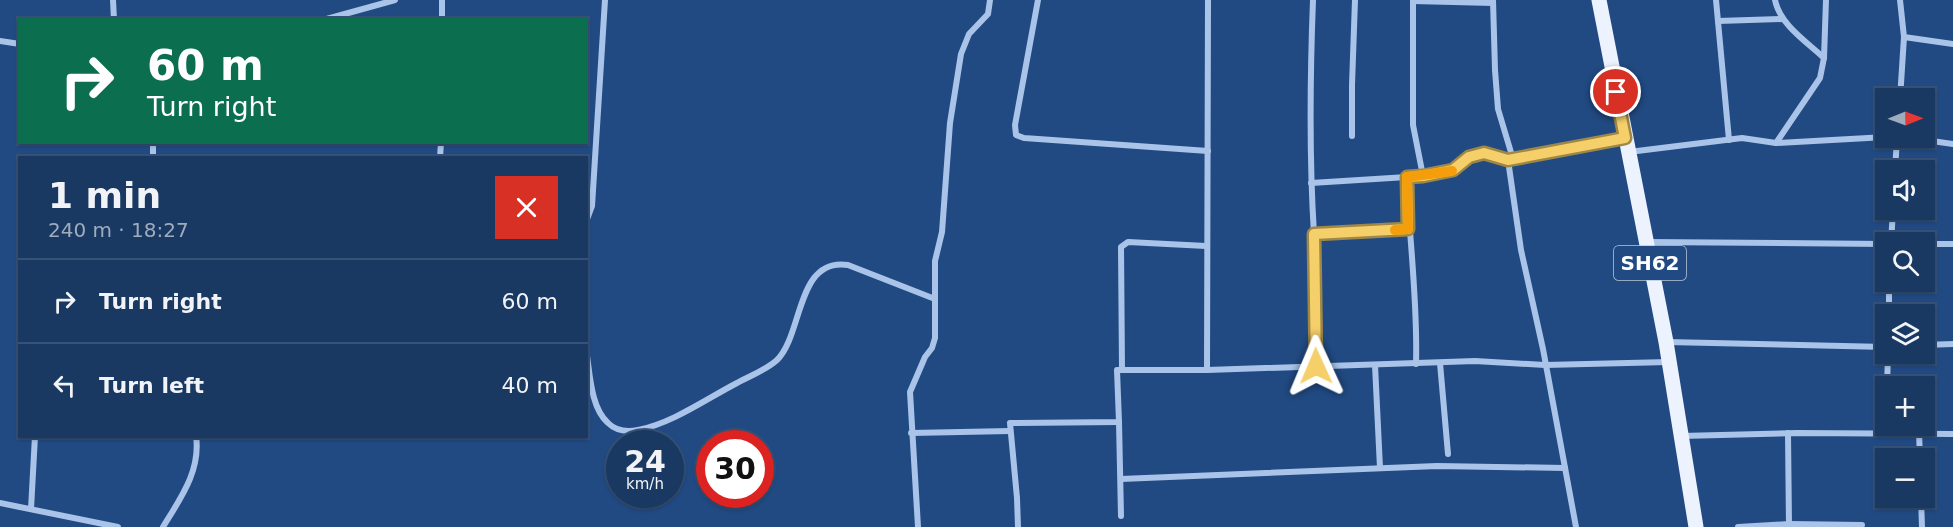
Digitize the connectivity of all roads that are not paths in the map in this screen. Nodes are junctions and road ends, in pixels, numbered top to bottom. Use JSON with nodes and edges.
{"nodes":[{"id":1,"x":113,"y":0,"type":"edge"},
{"id":2,"x":395,"y":0,"type":"edge"},
{"id":3,"x":442,"y":0,"type":"edge"},
{"id":4,"x":605,"y":0,"type":"edge"},
{"id":5,"x":990,"y":0,"type":"edge"},
{"id":6,"x":1038,"y":0,"type":"edge"},
{"id":7,"x":1208,"y":0,"type":"edge"},
{"id":8,"x":1313,"y":0,"type":"edge"},
{"id":9,"x":1355,"y":0,"type":"edge"},
{"id":10,"x":1413,"y":0,"type":"edge"},
{"id":11,"x":1599,"y":0,"type":"edge"},
{"id":12,"x":1716,"y":0,"type":"edge"},
{"id":13,"x":1775,"y":0,"type":"edge"},
{"id":14,"x":1826,"y":0,"type":"edge"},
{"id":15,"x":1900,"y":0,"type":"edge"},
{"id":16,"x":377,"y":2,"type":"edge"},
{"id":17,"x":1493,"y":2,"type":"edge"},
{"id":18,"x":114,"y":18,"type":"edge"},
{"id":19,"x":329,"y":18,"type":"edge"},
{"id":20,"x":442,"y":18,"type":"edge"},
{"id":21,"x":1783,"y":19,"type":"junction"},
{"id":22,"x":1718,"y":21,"type":"junction"},
{"id":23,"x":1904,"y":37,"type":"junction"},
{"id":24,"x":0,"y":41,"type":"edge"},
{"id":25,"x":18,"y":44,"type":"edge"},
{"id":26,"x":1953,"y":44,"type":"edge"},
{"id":27,"x":1824,"y":58,"type":"junction"},
{"id":28,"x":1901,"y":88,"type":"edge"},
{"id":29,"x":1352,"y":136,"type":"dead end"},
{"id":30,"x":1875,"y":138,"type":"edge"},
{"id":31,"x":1729,"y":140,"type":"junction"},
{"id":32,"x":1935,"y":141,"type":"edge"},
{"id":33,"x":1776,"y":143,"type":"junction"},
{"id":34,"x":1953,"y":144,"type":"edge"},
{"id":35,"x":1626,"y":145,"type":"junction"},
{"id":36,"x":1208,"y":151,"type":"junction"},
{"id":37,"x":1510,"y":160,"type":"junction"},
{"id":38,"x":1423,"y":176,"type":"junction"},
{"id":39,"x":1407,"y":177,"type":"junction"},
{"id":40,"x":1311,"y":183,"type":"junction"},
{"id":41,"x":588,"y":217,"type":"edge"},
{"id":42,"x":1408,"y":229,"type":"junction"},
{"id":43,"x":1314,"y":234,"type":"junction"},
{"id":44,"x":1646,"y":242,"type":"junction"},
{"id":45,"x":1875,"y":244,"type":"edge"},
{"id":46,"x":1935,"y":244,"type":"edge"},
{"id":47,"x":1953,"y":244,"type":"edge"},
{"id":48,"x":1206,"y":246,"type":"junction"},
{"id":49,"x":935,"y":299,"type":"junction"},
{"id":50,"x":1666,"y":342,"type":"junction"},
{"id":51,"x":1953,"y":344,"type":"edge"},
{"id":52,"x":1935,"y":345,"type":"edge"},
{"id":53,"x":1875,"y":347,"type":"edge"},
{"id":54,"x":1670,"y":362,"type":"junction"},
{"id":55,"x":1440,"y":363,"type":"junction"},
{"id":56,"x":588,"y":364,"type":"edge"},
{"id":57,"x":1416,"y":364,"type":"junction"},
{"id":58,"x":1375,"y":365,"type":"junction"},
{"id":59,"x":1545,"y":365,"type":"junction"},
{"id":60,"x":1316,"y":366,"type":"junction"},
{"id":61,"x":1122,"y":370,"type":"junction"},
{"id":62,"x":1207,"y":370,"type":"junction"},
{"id":63,"x":1119,"y":422,"type":"junction"},
{"id":64,"x":1875,"y":429,"type":"edge"},
{"id":65,"x":1010,"y":431,"type":"junction"},
{"id":66,"x":911,"y":433,"type":"junction"},
{"id":67,"x":1788,"y":433,"type":"junction"},
{"id":68,"x":1935,"y":433,"type":"edge"},
{"id":69,"x":1953,"y":434,"type":"edge"},
{"id":70,"x":1681,"y":436,"type":"junction"},
{"id":71,"x":35,"y":438,"type":"edge"},
{"id":72,"x":196,"y":438,"type":"edge"},
{"id":73,"x":1448,"y":454,"type":"dead end"},
{"id":74,"x":1380,"y":468,"type":"junction"},
{"id":75,"x":1565,"y":468,"type":"junction"},
{"id":76,"x":1121,"y":479,"type":"junction"},
{"id":77,"x":0,"y":502,"type":"edge"},
{"id":78,"x":1921,"y":508,"type":"edge"},
{"id":79,"x":31,"y":509,"type":"junction"},
{"id":80,"x":1121,"y":516,"type":"dead end"},
{"id":81,"x":1862,"y":525,"type":"dead end"},
{"id":82,"x":1789,"y":526,"type":"edge"},
{"id":83,"x":118,"y":527,"type":"edge"},
{"id":84,"x":163,"y":527,"type":"edge"},
{"id":85,"x":918,"y":527,"type":"edge"},
{"id":86,"x":1018,"y":527,"type":"edge"},
{"id":87,"x":1576,"y":527,"type":"edge"},
{"id":88,"x":1696,"y":527,"type":"edge"},
{"id":89,"x":1738,"y":527,"type":"edge"},
{"id":90,"x":1922,"y":527,"type":"edge"}],
"edges":[{"from":1,"to":18,"type":"street"},
{"from":2,"to":16,"type":"street"},
{"from":3,"to":20,"type":"street"},
{"from":4,"to":41,"type":"street"},
{"from":5,"to":49,"type":"street"},
{"from":6,"to":36,"type":"street"},
{"from":7,"to":36,"type":"street"},
{"from":8,"to":40,"type":"street"},
{"from":9,"to":29,"type":"street"},
{"from":10,"to":17,"type":"street"},
{"from":10,"to":38,"type":"street"},
{"from":11,"to":35,"type":"main road","number":"SH62"},
{"from":12,"to":22,"type":"street"},
{"from":13,"to":21,"type":"street"},
{"from":14,"to":27,"type":"street"},
{"from":15,"to":23,"type":"street"},
{"from":16,"to":19,"type":"street"},
{"from":17,"to":37,"type":"street"},
{"from":21,"to":22,"type":"street"},
{"from":21,"to":27,"type":"street"},
{"from":22,"to":31,"type":"street"},
{"from":23,"to":26,"type":"street"},
{"from":23,"to":28,"type":"street"},
{"from":24,"to":25,"type":"street"},
{"from":27,"to":33,"type":"street"},
{"from":30,"to":33,"type":"street"},
{"from":31,"to":33,"type":"street"},
{"from":31,"to":35,"type":"street"},
{"from":32,"to":34,"type":"street"},
{"from":35,"to":37,"type":"street"},
{"from":35,"to":44,"type":"main road","number":"SH62"},
{"from":36,"to":48,"type":"street"},
{"from":37,"to":38,"type":"street"},
{"from":37,"to":59,"type":"street"},
{"from":38,"to":39,"type":"street"},
{"from":39,"to":40,"type":"street"},
{"from":39,"to":42,"type":"street"},
{"from":40,"to":43,"type":"street"},
{"from":42,"to":43,"type":"street"},
{"from":42,"to":57,"type":"street"},
{"from":43,"to":60,"type":"street"},
{"from":44,"to":45,"type":"street"},
{"from":44,"to":50,"type":"main road","number":"SH62"},
{"from":46,"to":47,"type":"street"},
{"from":48,"to":61,"type":"street"},
{"from":48,"to":62,"type":"street"},
{"from":49,"to":56,"type":"street"},
{"from":49,"to":66,"type":"street"},
{"from":50,"to":53,"type":"street"},
{"from":50,"to":54,"type":"main road","number":"SH62"},
{"from":51,"to":52,"type":"street"},
{"from":54,"to":59,"type":"street"},
{"from":54,"to":70,"type":"main road","number":"SH62"},
{"from":55,"to":57,"type":"street"},
{"from":55,"to":59,"type":"street"},
{"from":55,"to":73,"type":"street"},
{"from":57,"to":58,"type":"street"},
{"from":58,"to":60,"type":"street"},
{"from":58,"to":74,"type":"street"},
{"from":59,"to":75,"type":"street"},
{"from":60,"to":62,"type":"street"},
{"from":61,"to":62,"type":"street"},
{"from":61,"to":63,"type":"street"},
{"from":63,"to":65,"type":"street"},
{"from":63,"to":76,"type":"street"},
{"from":64,"to":67,"type":"street"},
{"from":65,"to":66,"type":"street"},
{"from":65,"to":86,"type":"street"},
{"from":66,"to":85,"type":"street"},
{"from":67,"to":70,"type":"street"},
{"from":67,"to":82,"type":"street"},
{"from":68,"to":69,"type":"street"},
{"from":70,"to":88,"type":"main road","number":"SH62"},
{"from":71,"to":79,"type":"street"},
{"from":72,"to":84,"type":"street"},
{"from":74,"to":75,"type":"street"},
{"from":74,"to":76,"type":"street"},
{"from":75,"to":87,"type":"street"},
{"from":76,"to":80,"type":"street"},
{"from":77,"to":79,"type":"street"},
{"from":78,"to":90,"type":"street"},
{"from":79,"to":83,"type":"street"},
{"from":81,"to":82,"type":"street"},
{"from":82,"to":89,"type":"street"}]}
